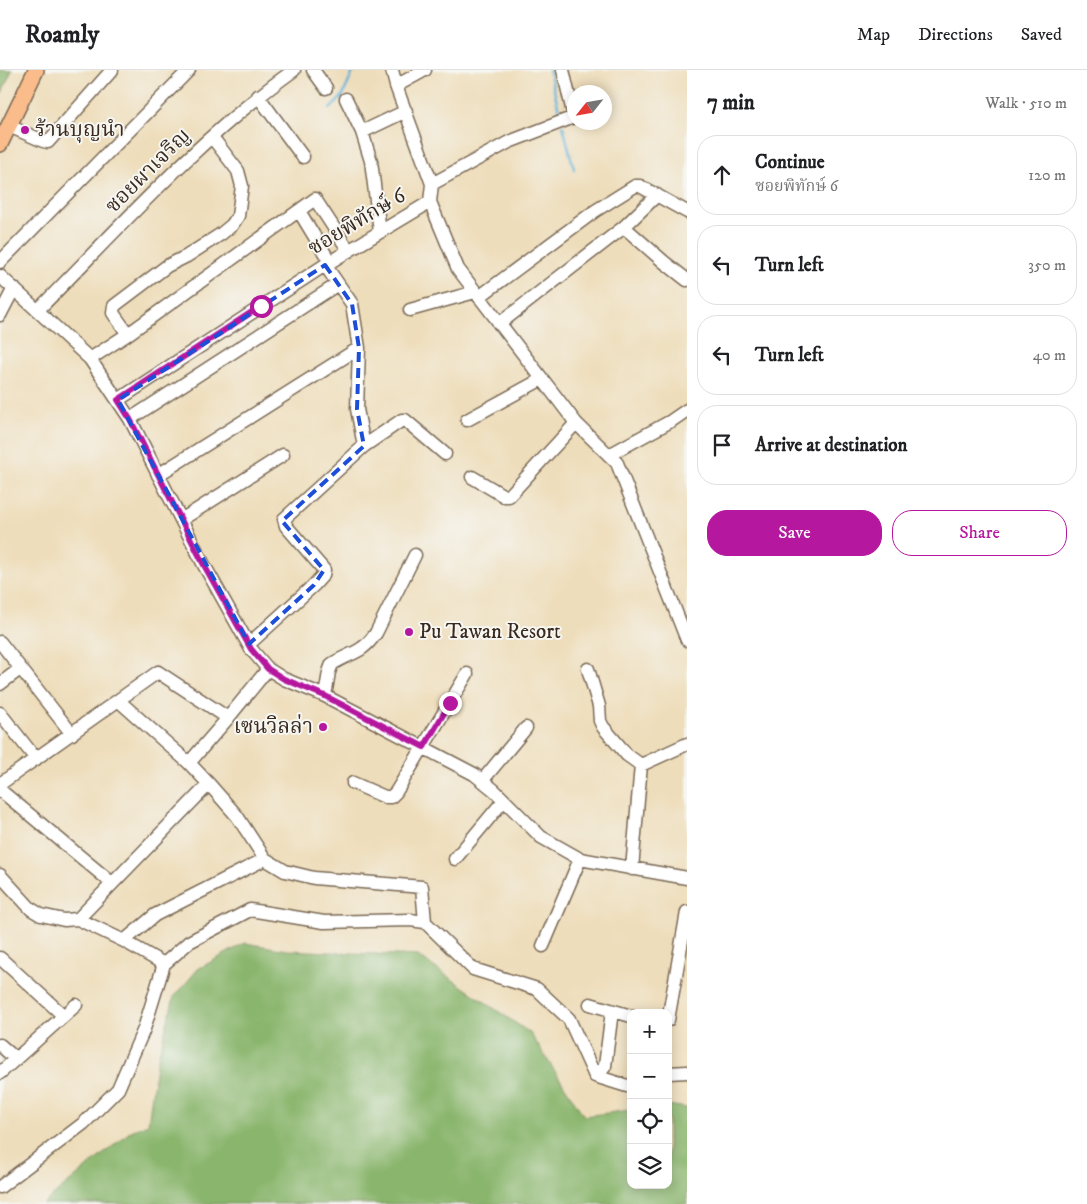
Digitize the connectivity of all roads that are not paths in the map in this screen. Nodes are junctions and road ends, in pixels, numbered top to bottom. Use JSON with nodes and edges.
{"nodes":[{"id":1,"x":36,"y":70,"type":"edge"},
{"id":2,"x":112,"y":70,"type":"edge"},
{"id":3,"x":189,"y":70,"type":"edge"},
{"id":4,"x":294,"y":70,"type":"edge"},
{"id":5,"x":313,"y":70,"type":"edge"},
{"id":6,"x":392,"y":70,"type":"edge"},
{"id":7,"x":425,"y":70,"type":"edge"},
{"id":8,"x":563,"y":70,"type":"edge"},
{"id":9,"x":396,"y":86,"type":"junction"},
{"id":10,"x":326,"y":88,"type":"dead end"},
{"id":11,"x":258,"y":96,"type":"junction"},
{"id":12,"x":346,"y":99,"type":"dead end"},
{"id":13,"x":406,"y":111,"type":"junction"},
{"id":14,"x":9,"y":126,"type":"junction"},
{"id":15,"x":362,"y":132,"type":"junction"},
{"id":16,"x":212,"y":137,"type":"junction"},
{"id":17,"x":0,"y":144,"type":"edge"},
{"id":18,"x":303,"y":157,"type":"dead end"},
{"id":19,"x":432,"y":184,"type":"junction"},
{"id":20,"x":657,"y":195,"type":"junction"},
{"id":21,"x":430,"y":202,"type":"junction"},
{"id":22,"x":300,"y":211,"type":"junction"},
{"id":23,"x":687,"y":212,"type":"edge"},
{"id":24,"x":624,"y":227,"type":"junction"},
{"id":25,"x":380,"y":232,"type":"junction"},
{"id":26,"x":349,"y":251,"type":"junction"},
{"id":27,"x":0,"y":262,"type":"edge"},
{"id":28,"x":327,"y":263,"type":"junction"},
{"id":29,"x":0,"y":276,"type":"edge"},
{"id":30,"x":687,"y":280,"type":"edge"},
{"id":31,"x":338,"y":284,"type":"junction"},
{"id":32,"x":14,"y":288,"type":"junction"},
{"id":33,"x":477,"y":294,"type":"junction"},
{"id":34,"x":38,"y":310,"type":"junction"},
{"id":35,"x":410,"y":310,"type":"dead end"},
{"id":36,"x":0,"y":315,"type":"edge"},
{"id":37,"x":499,"y":324,"type":"junction"},
{"id":38,"x":128,"y":334,"type":"junction"},
{"id":39,"x":359,"y":348,"type":"junction"},
{"id":40,"x":90,"y":359,"type":"junction"},
{"id":41,"x":542,"y":379,"type":"junction"},
{"id":42,"x":118,"y":400,"type":"junction"},
{"id":43,"x":687,"y":410,"type":"edge"},
{"id":44,"x":130,"y":419,"type":"junction"},
{"id":45,"x":467,"y":420,"type":"dead end"},
{"id":46,"x":576,"y":423,"type":"junction"},
{"id":47,"x":364,"y":446,"type":"junction"},
{"id":48,"x":445,"y":454,"type":"dead end"},
{"id":49,"x":283,"y":455,"type":"dead end"},
{"id":50,"x":609,"y":456,"type":"junction"},
{"id":51,"x":158,"y":476,"type":"junction"},
{"id":52,"x":472,"y":477,"type":"dead end"},
{"id":53,"x":181,"y":520,"type":"junction"},
{"id":54,"x":415,"y":555,"type":"dead end"},
{"id":55,"x":687,"y":640,"type":"edge"},
{"id":56,"x":0,"y":642,"type":"edge"},
{"id":57,"x":249,"y":644,"type":"junction"},
{"id":58,"x":20,"y":668,"type":"junction"},
{"id":59,"x":268,"y":669,"type":"junction"},
{"id":60,"x":588,"y":669,"type":"dead end"},
{"id":61,"x":467,"y":674,"type":"dead end"},
{"id":62,"x":0,"y":684,"type":"edge"},
{"id":63,"x":325,"y":696,"type":"junction"},
{"id":64,"x":119,"y":701,"type":"junction"},
{"id":65,"x":0,"y":713,"type":"edge"},
{"id":66,"x":228,"y":718,"type":"junction"},
{"id":67,"x":526,"y":728,"type":"dead end"},
{"id":68,"x":72,"y":734,"type":"junction"},
{"id":69,"x":687,"y":744,"type":"edge"},
{"id":70,"x":424,"y":747,"type":"junction"},
{"id":71,"x":36,"y":758,"type":"junction"},
{"id":72,"x":188,"y":763,"type":"junction"},
{"id":73,"x":641,"y":765,"type":"junction"},
{"id":74,"x":482,"y":781,"type":"junction"},
{"id":75,"x":353,"y":783,"type":"dead end"},
{"id":76,"x":0,"y":784,"type":"edge"},
{"id":77,"x":209,"y":784,"type":"junction"},
{"id":78,"x":0,"y":790,"type":"edge"},
{"id":79,"x":504,"y":800,"type":"junction"},
{"id":80,"x":265,"y":858,"type":"junction"},
{"id":81,"x":455,"y":859,"type":"dead end"},
{"id":82,"x":580,"y":859,"type":"junction"},
{"id":83,"x":632,"y":869,"type":"junction"},
{"id":84,"x":0,"y":875,"type":"edge"},
{"id":85,"x":687,"y":878,"type":"edge"},
{"id":86,"x":112,"y":883,"type":"junction"},
{"id":87,"x":687,"y":912,"type":"edge"},
{"id":88,"x":78,"y":919,"type":"junction"},
{"id":89,"x":425,"y":922,"type":"junction"},
{"id":90,"x":124,"y":941,"type":"junction"},
{"id":91,"x":543,"y":946,"type":"dead end"},
{"id":92,"x":0,"y":958,"type":"edge"},
{"id":93,"x":164,"y":964,"type":"junction"},
{"id":94,"x":590,"y":1004,"type":"dead end"},
{"id":95,"x":76,"y":1005,"type":"dead end"},
{"id":96,"x":670,"y":1009,"type":"edge"},
{"id":97,"x":612,"y":1010,"type":"junction"},
{"id":98,"x":627,"y":1015,"type":"edge"},
{"id":99,"x":64,"y":1016,"type":"junction"},
{"id":100,"x":0,"y":1045,"type":"edge"},
{"id":101,"x":16,"y":1059,"type":"junction"},
{"id":102,"x":687,"y":1072,"type":"edge"},
{"id":103,"x":0,"y":1073,"type":"edge"},
{"id":104,"x":672,"y":1073,"type":"edge"},
{"id":105,"x":594,"y":1074,"type":"junction"},
{"id":106,"x":627,"y":1086,"type":"edge"},
{"id":107,"x":0,"y":1187,"type":"edge"}],
"edges":[{"from":1,"to":14,"type":"main road"},
{"from":2,"to":14,"type":"street"},
{"from":3,"to":27,"type":"street"},
{"from":4,"to":11,"type":"street","name":"ซอยผาเจริญ"},
{"from":5,"to":10,"type":"street"},
{"from":6,"to":9,"type":"street"},
{"from":7,"to":9,"type":"street"},
{"from":8,"to":19,"type":"street","name":"ซอยพิทักษ์ 6"},
{"from":9,"to":13,"type":"street"},
{"from":11,"to":16,"type":"street","name":"ซอยผาเจริญ"},
{"from":11,"to":18,"type":"street"},
{"from":12,"to":15,"type":"street"},
{"from":13,"to":15,"type":"street"},
{"from":13,"to":19,"type":"street"},
{"from":14,"to":17,"type":"main road"},
{"from":15,"to":25,"type":"street"},
{"from":16,"to":34,"type":"street","name":"ซอยผาเจริญ"},
{"from":16,"to":38,"type":"street"},
{"from":19,"to":21,"type":"street","name":"ซอยพิทักษ์ 6"},
{"from":20,"to":23,"type":"street"},
{"from":20,"to":24,"type":"street"},
{"from":20,"to":33,"type":"street"},
{"from":21,"to":25,"type":"street","name":"ซอยพิทักษ์ 6"},
{"from":21,"to":33,"type":"street"},
{"from":22,"to":26,"type":"street"},
{"from":22,"to":28,"type":"street"},
{"from":22,"to":38,"type":"street"},
{"from":24,"to":30,"type":"street"},
{"from":24,"to":37,"type":"street"},
{"from":25,"to":26,"type":"street","name":"ซอยพิทักษ์ 6"},
{"from":26,"to":28,"type":"street","name":"ซอยพิทักษ์ 6"},
{"from":28,"to":31,"type":"street"},
{"from":28,"to":42,"type":"street","name":"ซอยพิทักษ์ 6"},
{"from":29,"to":32,"type":"street"},
{"from":31,"to":39,"type":"street"},
{"from":31,"to":44,"type":"street"},
{"from":32,"to":34,"type":"street"},
{"from":32,"to":36,"type":"street"},
{"from":33,"to":35,"type":"street"},
{"from":33,"to":37,"type":"street"},
{"from":34,"to":40,"type":"street"},
{"from":37,"to":41,"type":"street"},
{"from":38,"to":40,"type":"street"},
{"from":39,"to":47,"type":"street"},
{"from":39,"to":51,"type":"street"},
{"from":40,"to":42,"type":"street"},
{"from":41,"to":45,"type":"street"},
{"from":41,"to":46,"type":"street"},
{"from":42,"to":44,"type":"street"},
{"from":43,"to":50,"type":"street"},
{"from":44,"to":51,"type":"street"},
{"from":46,"to":50,"type":"street"},
{"from":46,"to":52,"type":"street"},
{"from":47,"to":48,"type":"street"},
{"from":47,"to":57,"type":"street"},
{"from":49,"to":53,"type":"street"},
{"from":50,"to":55,"type":"street"},
{"from":51,"to":53,"type":"street"},
{"from":53,"to":57,"type":"street"},
{"from":54,"to":63,"type":"street"},
{"from":56,"to":58,"type":"street"},
{"from":57,"to":59,"type":"street"},
{"from":58,"to":62,"type":"street"},
{"from":58,"to":68,"type":"street"},
{"from":59,"to":63,"type":"street"},
{"from":59,"to":66,"type":"street"},
{"from":60,"to":73,"type":"street"},
{"from":61,"to":70,"type":"street"},
{"from":63,"to":70,"type":"street"},
{"from":64,"to":66,"type":"street"},
{"from":64,"to":68,"type":"street"},
{"from":64,"to":72,"type":"street"},
{"from":65,"to":71,"type":"street"},
{"from":66,"to":72,"type":"street"},
{"from":67,"to":74,"type":"street"},
{"from":68,"to":71,"type":"street"},
{"from":69,"to":73,"type":"street"},
{"from":70,"to":74,"type":"street"},
{"from":70,"to":75,"type":"street"},
{"from":71,"to":76,"type":"street"},
{"from":72,"to":77,"type":"street"},
{"from":73,"to":83,"type":"street"},
{"from":74,"to":79,"type":"street"},
{"from":77,"to":80,"type":"street"},
{"from":77,"to":86,"type":"street"},
{"from":78,"to":86,"type":"street"},
{"from":79,"to":81,"type":"street"},
{"from":79,"to":82,"type":"street"},
{"from":80,"to":89,"type":"street"},
{"from":80,"to":90,"type":"street"},
{"from":82,"to":83,"type":"street"},
{"from":82,"to":91,"type":"street"},
{"from":83,"to":85,"type":"street"},
{"from":84,"to":88,"type":"street"},
{"from":86,"to":88,"type":"street"},
{"from":87,"to":96,"type":"street"},
{"from":88,"to":90,"type":"street"},
{"from":89,"to":93,"type":"street"},
{"from":89,"to":105,"type":"street"},
{"from":90,"to":93,"type":"street"},
{"from":92,"to":99,"type":"street"},
{"from":93,"to":107,"type":"street"},
{"from":94,"to":97,"type":"street"},
{"from":95,"to":99,"type":"street"},
{"from":97,"to":98,"type":"street"},
{"from":97,"to":105,"type":"street"},
{"from":99,"to":101,"type":"street"},
{"from":100,"to":101,"type":"street"},
{"from":101,"to":103,"type":"street"},
{"from":102,"to":104,"type":"street"},
{"from":105,"to":106,"type":"street"}]}
